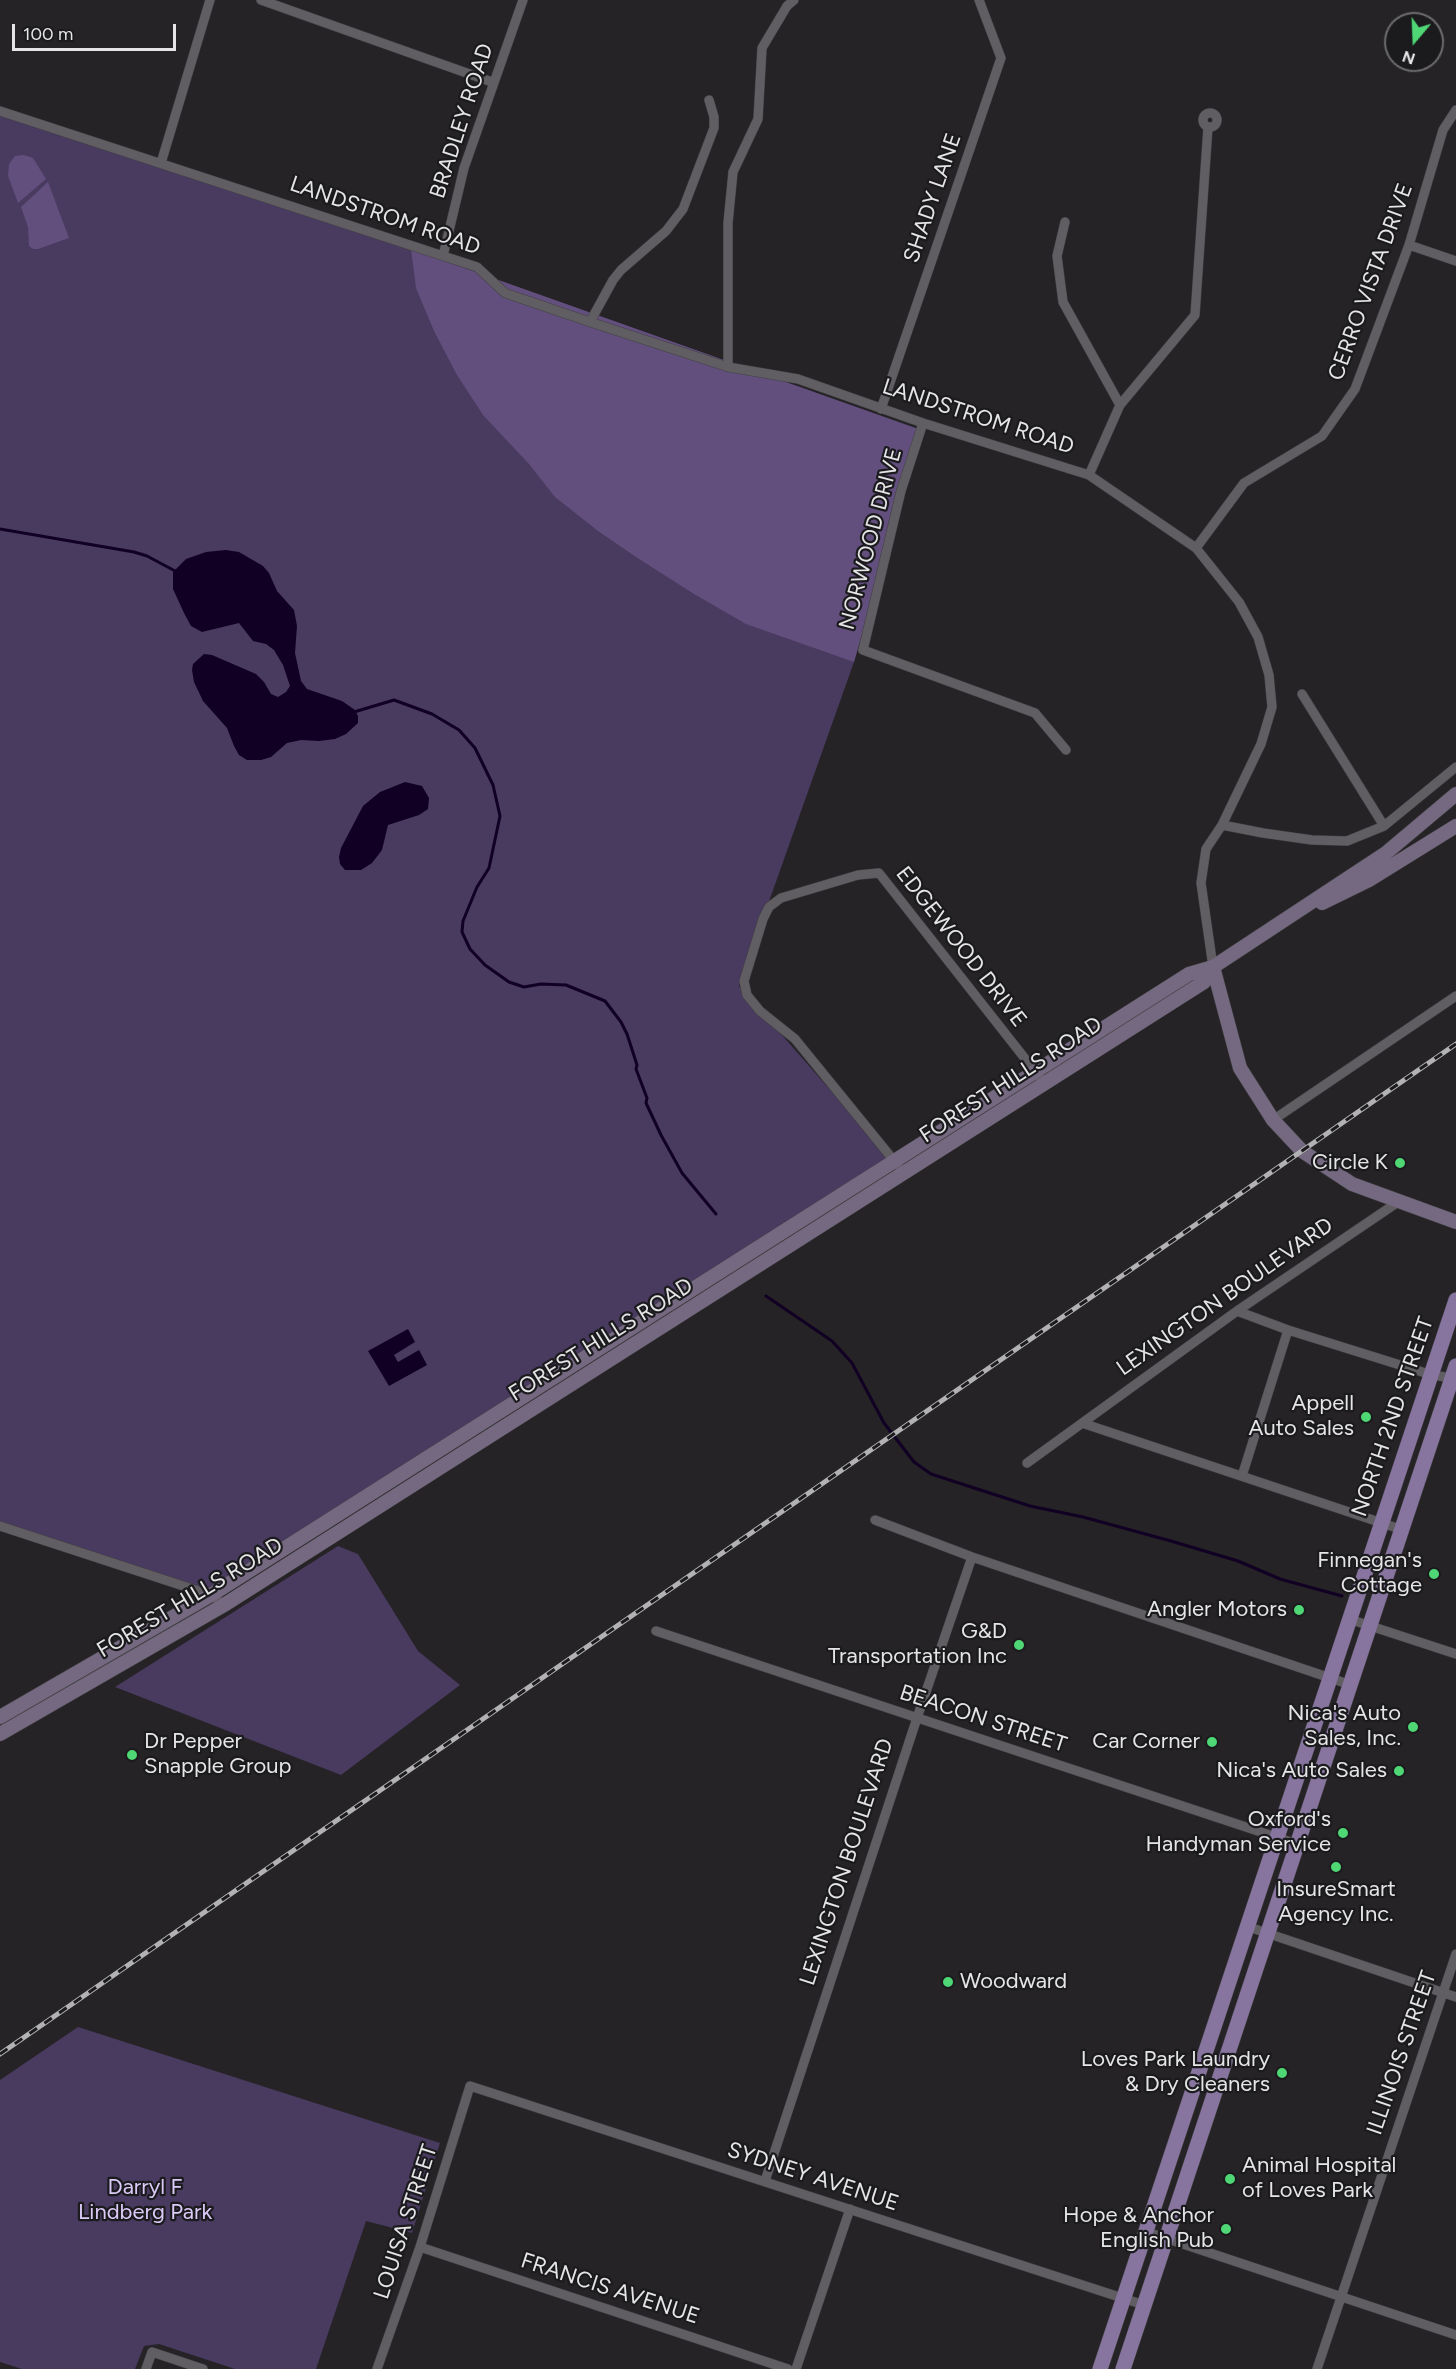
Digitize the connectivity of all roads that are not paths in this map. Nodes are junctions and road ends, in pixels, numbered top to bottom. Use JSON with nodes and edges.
{"nodes":[{"id":1,"x":210,"y":0,"type":"edge"},
{"id":2,"x":261,"y":0,"type":"edge"},
{"id":3,"x":523,"y":0,"type":"edge"},
{"id":4,"x":794,"y":0,"type":"edge"},
{"id":5,"x":979,"y":0,"type":"edge"},
{"id":6,"x":492,"y":82,"type":"junction"},
{"id":7,"x":710,"y":100,"type":"dead end"},
{"id":8,"x":1456,"y":110,"type":"edge"},
{"id":9,"x":0,"y":111,"type":"edge"},
{"id":10,"x":1208,"y":127,"type":"dead end"},
{"id":11,"x":161,"y":163,"type":"junction"},
{"id":12,"x":1065,"y":222,"type":"dead end"},
{"id":13,"x":1409,"y":245,"type":"junction"},
{"id":14,"x":443,"y":256,"type":"junction"},
{"id":15,"x":1456,"y":261,"type":"edge"},
{"id":16,"x":590,"y":322,"type":"junction"},
{"id":17,"x":728,"y":367,"type":"junction"},
{"id":18,"x":1120,"y":405,"type":"junction"},
{"id":19,"x":881,"y":409,"type":"junction"},
{"id":20,"x":923,"y":423,"type":"junction"},
{"id":21,"x":1089,"y":475,"type":"junction"},
{"id":22,"x":1196,"y":548,"type":"junction"},
{"id":23,"x":1302,"y":694,"type":"dead end"},
{"id":24,"x":1066,"y":750,"type":"dead end"},
{"id":25,"x":1456,"y":767,"type":"edge"},
{"id":26,"x":1456,"y":794,"type":"edge"},
{"id":27,"x":1222,"y":825,"type":"junction"},
{"id":28,"x":1384,"y":826,"type":"junction"},
{"id":29,"x":1456,"y":826,"type":"edge"},
{"id":30,"x":1263,"y":932,"type":"junction"},
{"id":31,"x":1213,"y":967,"type":"junction"},
{"id":32,"x":1456,"y":996,"type":"edge"},
{"id":33,"x":1036,"y":1072,"type":"junction"},
{"id":34,"x":1045,"y":1084,"type":"junction"},
{"id":35,"x":1273,"y":1120,"type":"junction"},
{"id":36,"x":894,"y":1162,"type":"junction"},
{"id":37,"x":904,"y":1173,"type":"junction"},
{"id":38,"x":1398,"y":1202,"type":"junction"},
{"id":39,"x":1456,"y":1222,"type":"edge"},
{"id":40,"x":1456,"y":1300,"type":"edge"},
{"id":41,"x":1237,"y":1311,"type":"junction"},
{"id":42,"x":1288,"y":1329,"type":"junction"},
{"id":43,"x":1454,"y":1372,"type":"edge"},
{"id":44,"x":1432,"y":1374,"type":"junction"},
{"id":45,"x":1082,"y":1423,"type":"junction"},
{"id":46,"x":472,"y":1429,"type":"junction"},
{"id":47,"x":480,"y":1441,"type":"junction"},
{"id":48,"x":1027,"y":1463,"type":"dead end"},
{"id":49,"x":404,"y":1472,"type":"junction"},
{"id":50,"x":1242,"y":1476,"type":"junction"},
{"id":51,"x":413,"y":1483,"type":"junction"},
{"id":52,"x":875,"y":1520,"type":"dead end"},
{"id":53,"x":1381,"y":1523,"type":"junction"},
{"id":54,"x":0,"y":1526,"type":"edge"},
{"id":55,"x":10,"y":1530,"type":"junction"},
{"id":56,"x":1402,"y":1530,"type":"junction"},
{"id":57,"x":0,"y":1535,"type":"edge"},
{"id":58,"x":972,"y":1557,"type":"junction"},
{"id":59,"x":211,"y":1595,"type":"junction"},
{"id":60,"x":224,"y":1605,"type":"junction"},
{"id":61,"x":1349,"y":1619,"type":"junction"},
{"id":62,"x":1371,"y":1626,"type":"junction"},
{"id":63,"x":656,"y":1631,"type":"dead end"},
{"id":64,"x":1456,"y":1654,"type":"edge"},
{"id":65,"x":1329,"y":1679,"type":"junction"},
{"id":66,"x":1351,"y":1685,"type":"junction"},
{"id":67,"x":36,"y":1697,"type":"junction"},
{"id":68,"x":46,"y":1708,"type":"junction"},
{"id":69,"x":0,"y":1717,"type":"edge"},
{"id":70,"x":917,"y":1718,"type":"junction"},
{"id":71,"x":0,"y":1734,"type":"edge"},
{"id":72,"x":1277,"y":1838,"type":"junction"},
{"id":73,"x":1297,"y":1845,"type":"junction"},
{"id":74,"x":1249,"y":1927,"type":"junction"},
{"id":75,"x":1267,"y":1933,"type":"junction"},
{"id":76,"x":1456,"y":1954,"type":"edge"},
{"id":77,"x":1443,"y":1992,"type":"junction"},
{"id":78,"x":1456,"y":1996,"type":"edge"},
{"id":79,"x":470,"y":2086,"type":"joint"},
{"id":80,"x":765,"y":2181,"type":"junction"},
{"id":81,"x":849,"y":2208,"type":"junction"},
{"id":82,"x":1147,"y":2232,"type":"junction"},
{"id":83,"x":1166,"y":2238,"type":"junction"},
{"id":84,"x":420,"y":2247,"type":"junction"},
{"id":85,"x":1341,"y":2296,"type":"junction"},
{"id":86,"x":1125,"y":2299,"type":"junction"},
{"id":87,"x":1144,"y":2305,"type":"junction"},
{"id":88,"x":1456,"y":2335,"type":"edge"},
{"id":89,"x":146,"y":2369,"type":"edge"},
{"id":90,"x":203,"y":2369,"type":"edge"},
{"id":91,"x":377,"y":2369,"type":"edge"},
{"id":92,"x":788,"y":2369,"type":"edge"},
{"id":93,"x":796,"y":2369,"type":"edge"},
{"id":94,"x":1100,"y":2369,"type":"edge"},
{"id":95,"x":1123,"y":2369,"type":"edge"},
{"id":96,"x":1317,"y":2369,"type":"edge"}],
"edges":[{"from":1,"to":11,"type":"street"},
{"from":2,"to":6,"type":"street"},
{"from":3,"to":6,"type":"street","name":"BRADLEY ROAD"},
{"from":4,"to":17,"type":"street"},
{"from":5,"to":19,"type":"street","name":"SHADY LANE"},
{"from":6,"to":14,"type":"street","name":"BRADLEY ROAD"},
{"from":7,"to":16,"type":"street"},
{"from":8,"to":13,"type":"street","name":"CERRO VISTA DRIVE"},
{"from":9,"to":11,"type":"street","name":"LANDSTROM ROAD"},
{"from":10,"to":18,"type":"street"},
{"from":11,"to":14,"type":"street","name":"LANDSTROM ROAD"},
{"from":12,"to":18,"type":"street"},
{"from":13,"to":15,"type":"street"},
{"from":13,"to":22,"type":"street","name":"CERRO VISTA DRIVE"},
{"from":14,"to":16,"type":"street","name":"LANDSTROM ROAD"},
{"from":16,"to":17,"type":"street","name":"LANDSTROM ROAD"},
{"from":17,"to":19,"type":"street","name":"LANDSTROM ROAD"},
{"from":18,"to":21,"type":"street"},
{"from":19,"to":20,"type":"street","name":"LANDSTROM ROAD"},
{"from":20,"to":21,"type":"street","name":"LANDSTROM ROAD"},
{"from":20,"to":24,"type":"street","name":"NORWOOD DRIVE"},
{"from":21,"to":22,"type":"street","name":"LANDSTROM ROAD"},
{"from":22,"to":27,"type":"street","name":"LANDSTROM ROAD"},
{"from":23,"to":28,"type":"street"},
{"from":25,"to":28,"type":"street"},
{"from":26,"to":30,"type":"street","name":"FOREST HILLS ROAD"},
{"from":27,"to":28,"type":"street"},
{"from":27,"to":31,"type":"street","name":"LANDSTROM ROAD"},
{"from":29,"to":30,"type":"street","name":"FOREST HILLS ROAD"},
{"from":30,"to":31,"type":"street","name":"FOREST HILLS ROAD"},
{"from":31,"to":33,"type":"street","name":"FOREST HILLS ROAD"},
{"from":31,"to":34,"type":"street","name":"FOREST HILLS ROAD"},
{"from":31,"to":35,"type":"street","name":"LANDSTROM ROAD"},
{"from":32,"to":35,"type":"street"},
{"from":33,"to":34,"type":"street","name":"EDGEWOOD DRIVE"},
{"from":33,"to":36,"type":"street","name":"FOREST HILLS ROAD"},
{"from":33,"to":36,"type":"street","name":"EDGEWOOD DRIVE"},
{"from":34,"to":37,"type":"street","name":"FOREST HILLS ROAD"},
{"from":35,"to":38,"type":"street","name":"LANDSTROM ROAD"},
{"from":36,"to":37,"type":"street","name":"EDGEWOOD DRIVE"},
{"from":36,"to":46,"type":"street","name":"FOREST HILLS ROAD"},
{"from":37,"to":47,"type":"street","name":"FOREST HILLS ROAD"},
{"from":38,"to":39,"type":"street"},
{"from":38,"to":41,"type":"street","name":"LEXINGTON BOULEVARD"},
{"from":40,"to":44,"type":"main road","name":"NORTH 2ND STREET"},
{"from":41,"to":42,"type":"street"},
{"from":41,"to":45,"type":"street","name":"LEXINGTON BOULEVARD"},
{"from":42,"to":44,"type":"street"},
{"from":42,"to":50,"type":"street"},
{"from":43,"to":44,"type":"street"},
{"from":43,"to":56,"type":"main road","name":"NORTH 2ND STREET"},
{"from":44,"to":53,"type":"main road","name":"NORTH 2ND STREET"},
{"from":45,"to":48,"type":"street","name":"LEXINGTON BOULEVARD"},
{"from":45,"to":50,"type":"street"},
{"from":46,"to":47,"type":"street"},
{"from":46,"to":49,"type":"street","name":"FOREST HILLS ROAD"},
{"from":47,"to":51,"type":"street","name":"FOREST HILLS ROAD"},
{"from":49,"to":51,"type":"street"},
{"from":49,"to":59,"type":"street","name":"FOREST HILLS ROAD"},
{"from":50,"to":53,"type":"street"},
{"from":51,"to":60,"type":"street","name":"FOREST HILLS ROAD"},
{"from":52,"to":58,"type":"street"},
{"from":53,"to":56,"type":"street"},
{"from":53,"to":61,"type":"main road","name":"NORTH 2ND STREET"},
{"from":54,"to":55,"type":"street"},
{"from":55,"to":57,"type":"street"},
{"from":55,"to":59,"type":"street"},
{"from":56,"to":62,"type":"main road","name":"NORTH 2ND STREET"},
{"from":58,"to":65,"type":"street"},
{"from":58,"to":70,"type":"street","name":"LEXINGTON BOULEVARD"},
{"from":59,"to":60,"type":"street"},
{"from":59,"to":67,"type":"street","name":"FOREST HILLS ROAD"},
{"from":60,"to":68,"type":"street","name":"FOREST HILLS ROAD"},
{"from":61,"to":62,"type":"street"},
{"from":61,"to":65,"type":"main road","name":"NORTH 2ND STREET"},
{"from":62,"to":64,"type":"street"},
{"from":62,"to":66,"type":"main road","name":"NORTH 2ND STREET"},
{"from":63,"to":70,"type":"street","name":"BEACON STREET"},
{"from":65,"to":66,"type":"street"},
{"from":65,"to":72,"type":"main road","name":"NORTH 2ND STREET"},
{"from":66,"to":73,"type":"main road","name":"NORTH 2ND STREET"},
{"from":67,"to":68,"type":"street"},
{"from":67,"to":69,"type":"street","name":"FOREST HILLS ROAD"},
{"from":68,"to":71,"type":"street","name":"FOREST HILLS ROAD"},
{"from":70,"to":72,"type":"street","name":"BEACON STREET"},
{"from":70,"to":80,"type":"street","name":"LEXINGTON BOULEVARD"},
{"from":72,"to":73,"type":"street","name":"BEACON STREET"},
{"from":72,"to":74,"type":"main road","name":"NORTH 2ND STREET"},
{"from":73,"to":75,"type":"main road","name":"NORTH 2ND STREET"},
{"from":74,"to":75,"type":"street"},
{"from":74,"to":82,"type":"main road","name":"NORTH 2ND STREET"},
{"from":75,"to":77,"type":"street"},
{"from":75,"to":83,"type":"main road","name":"NORTH 2ND STREET"},
{"from":76,"to":77,"type":"street","name":"ILLINOIS STREET"},
{"from":77,"to":78,"type":"street"},
{"from":77,"to":85,"type":"street","name":"ILLINOIS STREET"},
{"from":79,"to":80,"type":"street","name":"SYDNEY AVENUE"},
{"from":79,"to":84,"type":"street","name":"LOUISA STREET"},
{"from":80,"to":81,"type":"street","name":"SYDNEY AVENUE"},
{"from":81,"to":86,"type":"street","name":"SYDNEY AVENUE"},
{"from":81,"to":93,"type":"street"},
{"from":82,"to":83,"type":"street"},
{"from":82,"to":86,"type":"main road","name":"NORTH 2ND STREET"},
{"from":83,"to":85,"type":"street"},
{"from":83,"to":87,"type":"main road","name":"NORTH 2ND STREET"},
{"from":84,"to":91,"type":"street","name":"LOUISA STREET"},
{"from":84,"to":92,"type":"street","name":"FRANCIS AVENUE"},
{"from":85,"to":88,"type":"street"},
{"from":85,"to":96,"type":"street","name":"ILLINOIS STREET"},
{"from":86,"to":87,"type":"street","name":"SYDNEY AVENUE"},
{"from":86,"to":94,"type":"main road","name":"NORTH 2ND STREET"},
{"from":87,"to":95,"type":"main road","name":"NORTH 2ND STREET"},
{"from":89,"to":90,"type":"street"}]}
